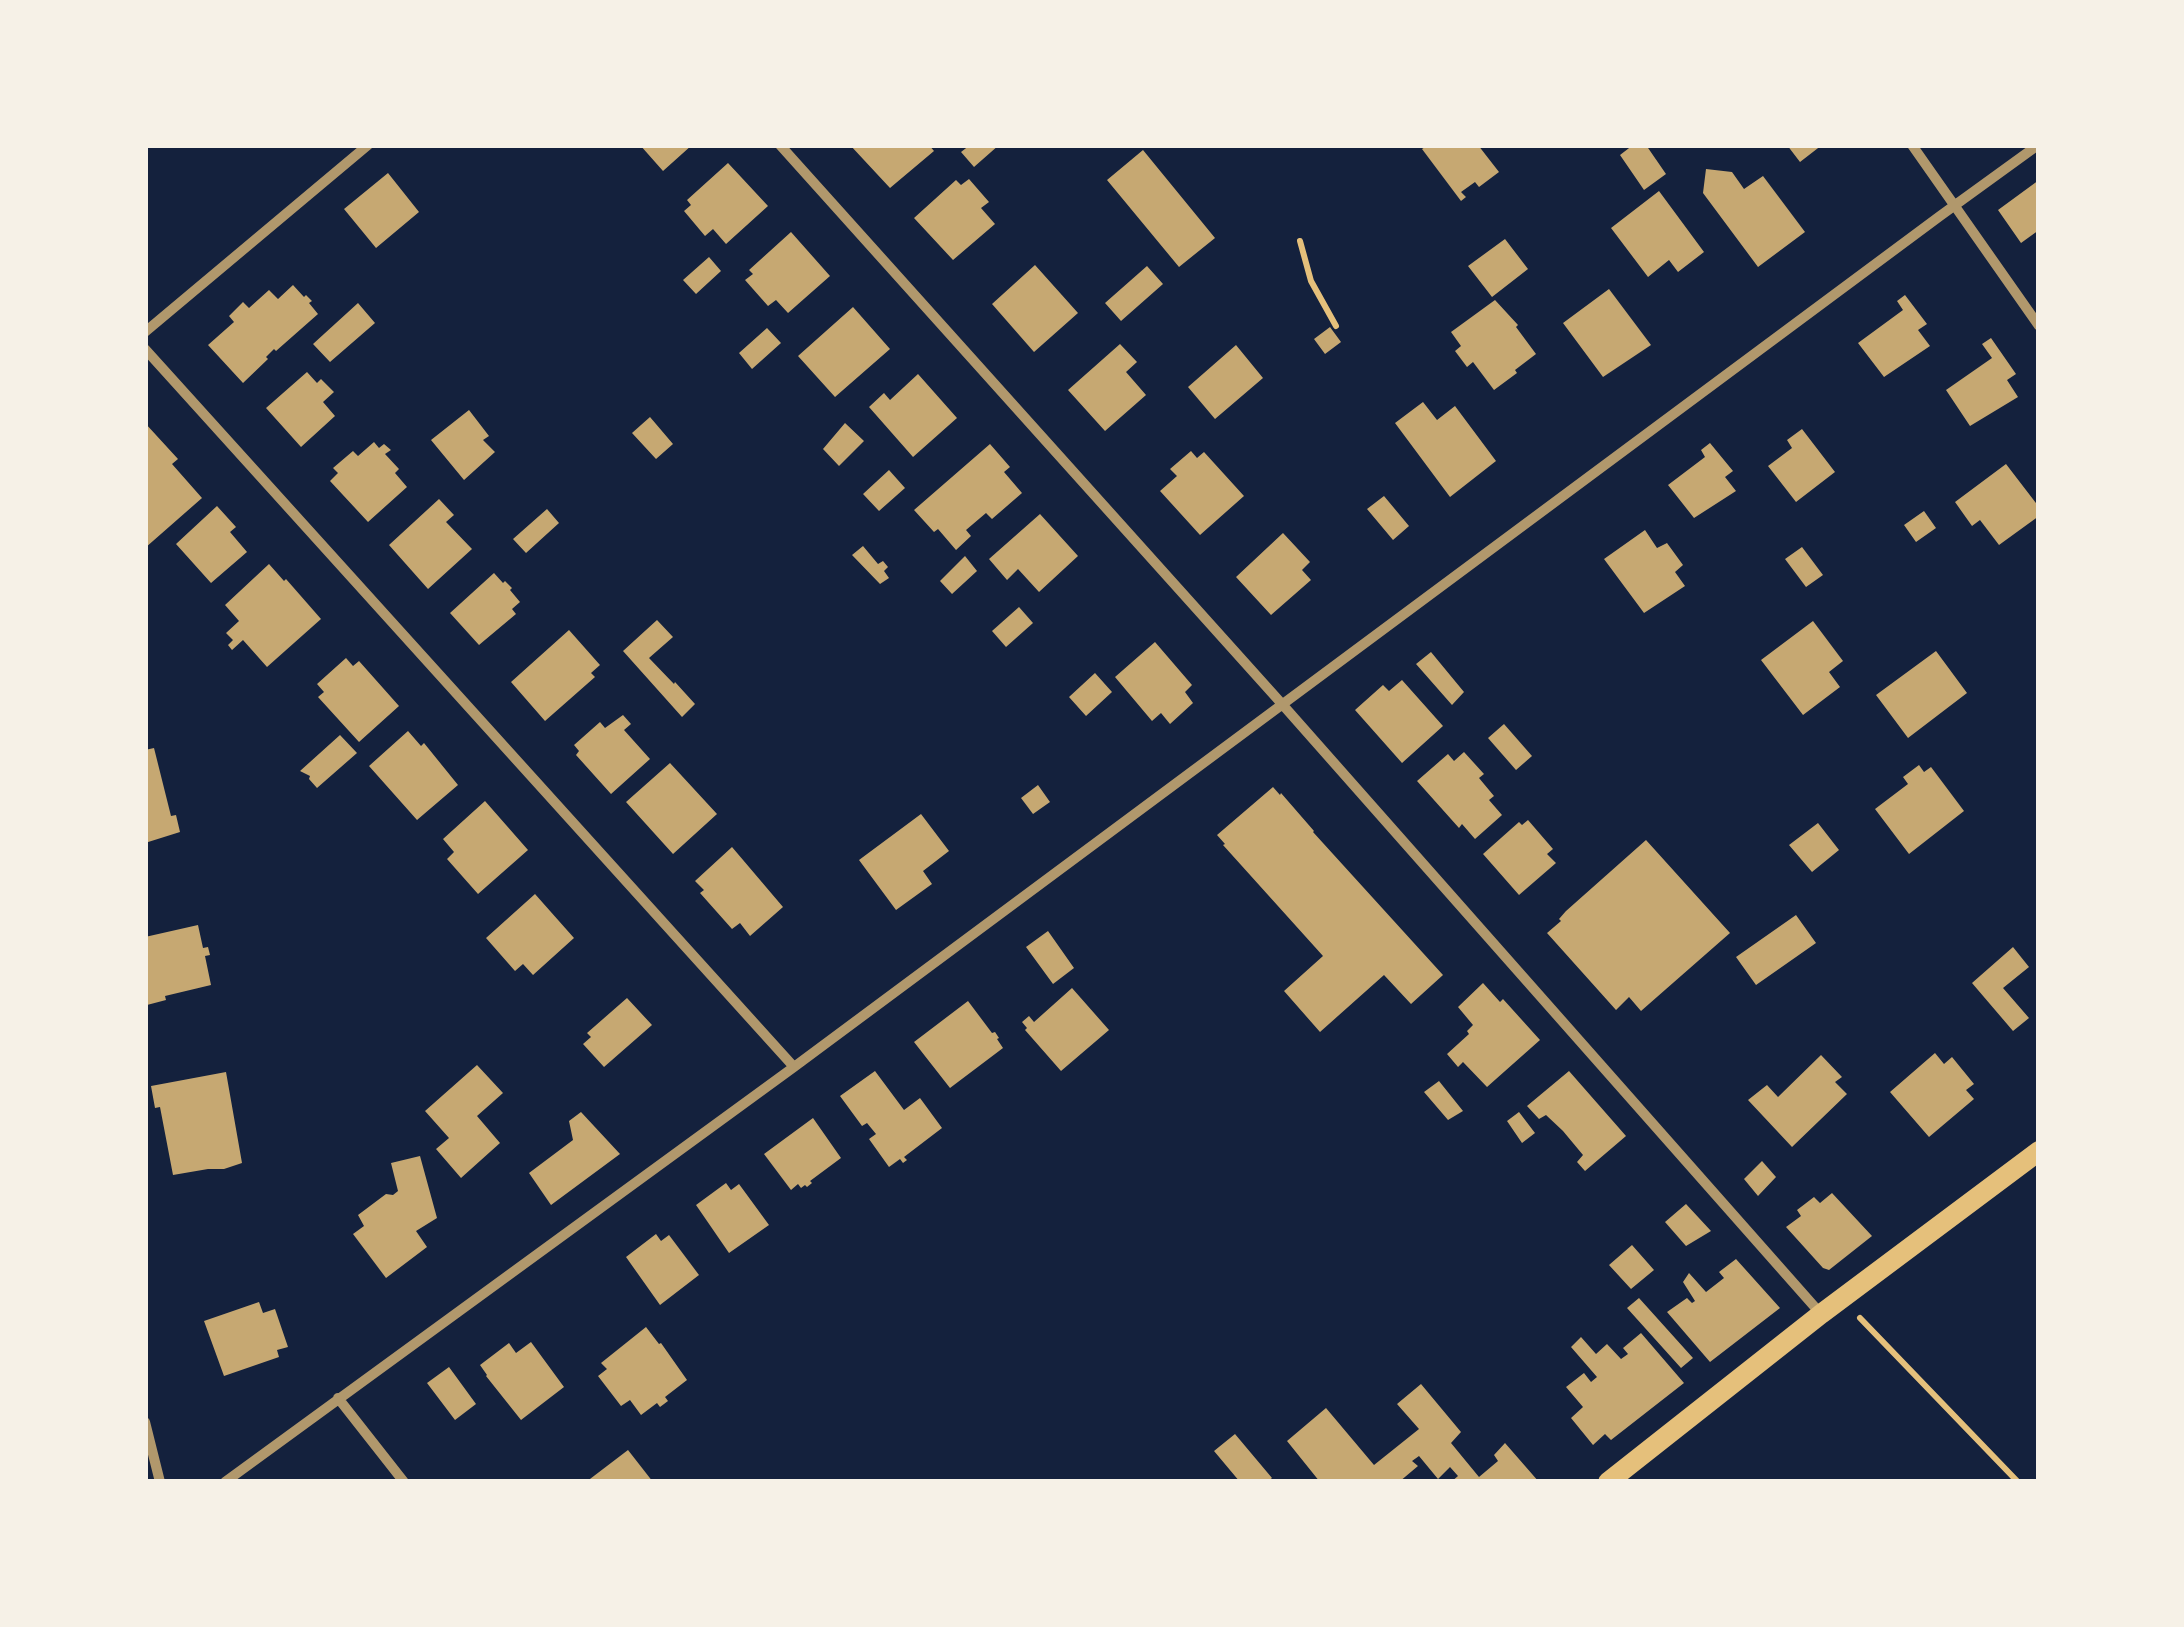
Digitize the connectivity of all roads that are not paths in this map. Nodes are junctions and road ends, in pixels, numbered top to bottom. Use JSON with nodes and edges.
{"nodes":[{"id":1,"x":368,"y":145,"type":"edge"},
{"id":2,"x":780,"y":145,"type":"edge"},
{"id":3,"x":1912,"y":145,"type":"edge"},
{"id":4,"x":2038,"y":145,"type":"edge"},
{"id":5,"x":1954,"y":204,"type":"junction"},
{"id":6,"x":2039,"y":326,"type":"edge"},
{"id":7,"x":145,"y":332,"type":"edge"},
{"id":8,"x":145,"y":349,"type":"edge"},
{"id":9,"x":1282,"y":704,"type":"junction"},
{"id":10,"x":794,"y":1067,"type":"junction"},
{"id":11,"x":2039,"y":1151,"type":"edge"},
{"id":12,"x":1822,"y":1314,"type":"junction"},
{"id":13,"x":338,"y":1398,"type":"junction"},
{"id":14,"x":145,"y":1422,"type":"edge"},
{"id":15,"x":160,"y":1482,"type":"edge"},
{"id":16,"x":226,"y":1482,"type":"edge"},
{"id":17,"x":404,"y":1482,"type":"edge"},
{"id":18,"x":1608,"y":1482,"type":"edge"}],
"edges":[{"from":1,"to":7,"type":"street"},
{"from":2,"to":9,"type":"street"},
{"from":3,"to":5,"type":"street"},
{"from":4,"to":5,"type":"street"},
{"from":5,"to":6,"type":"street"},
{"from":5,"to":9,"type":"street"},
{"from":8,"to":10,"type":"street"},
{"from":9,"to":10,"type":"street"},
{"from":9,"to":12,"type":"street"},
{"from":10,"to":13,"type":"street"},
{"from":11,"to":12,"type":"main road"},
{"from":12,"to":18,"type":"main road"},
{"from":13,"to":16,"type":"street"},
{"from":13,"to":17,"type":"street"},
{"from":14,"to":15,"type":"street"}]}
